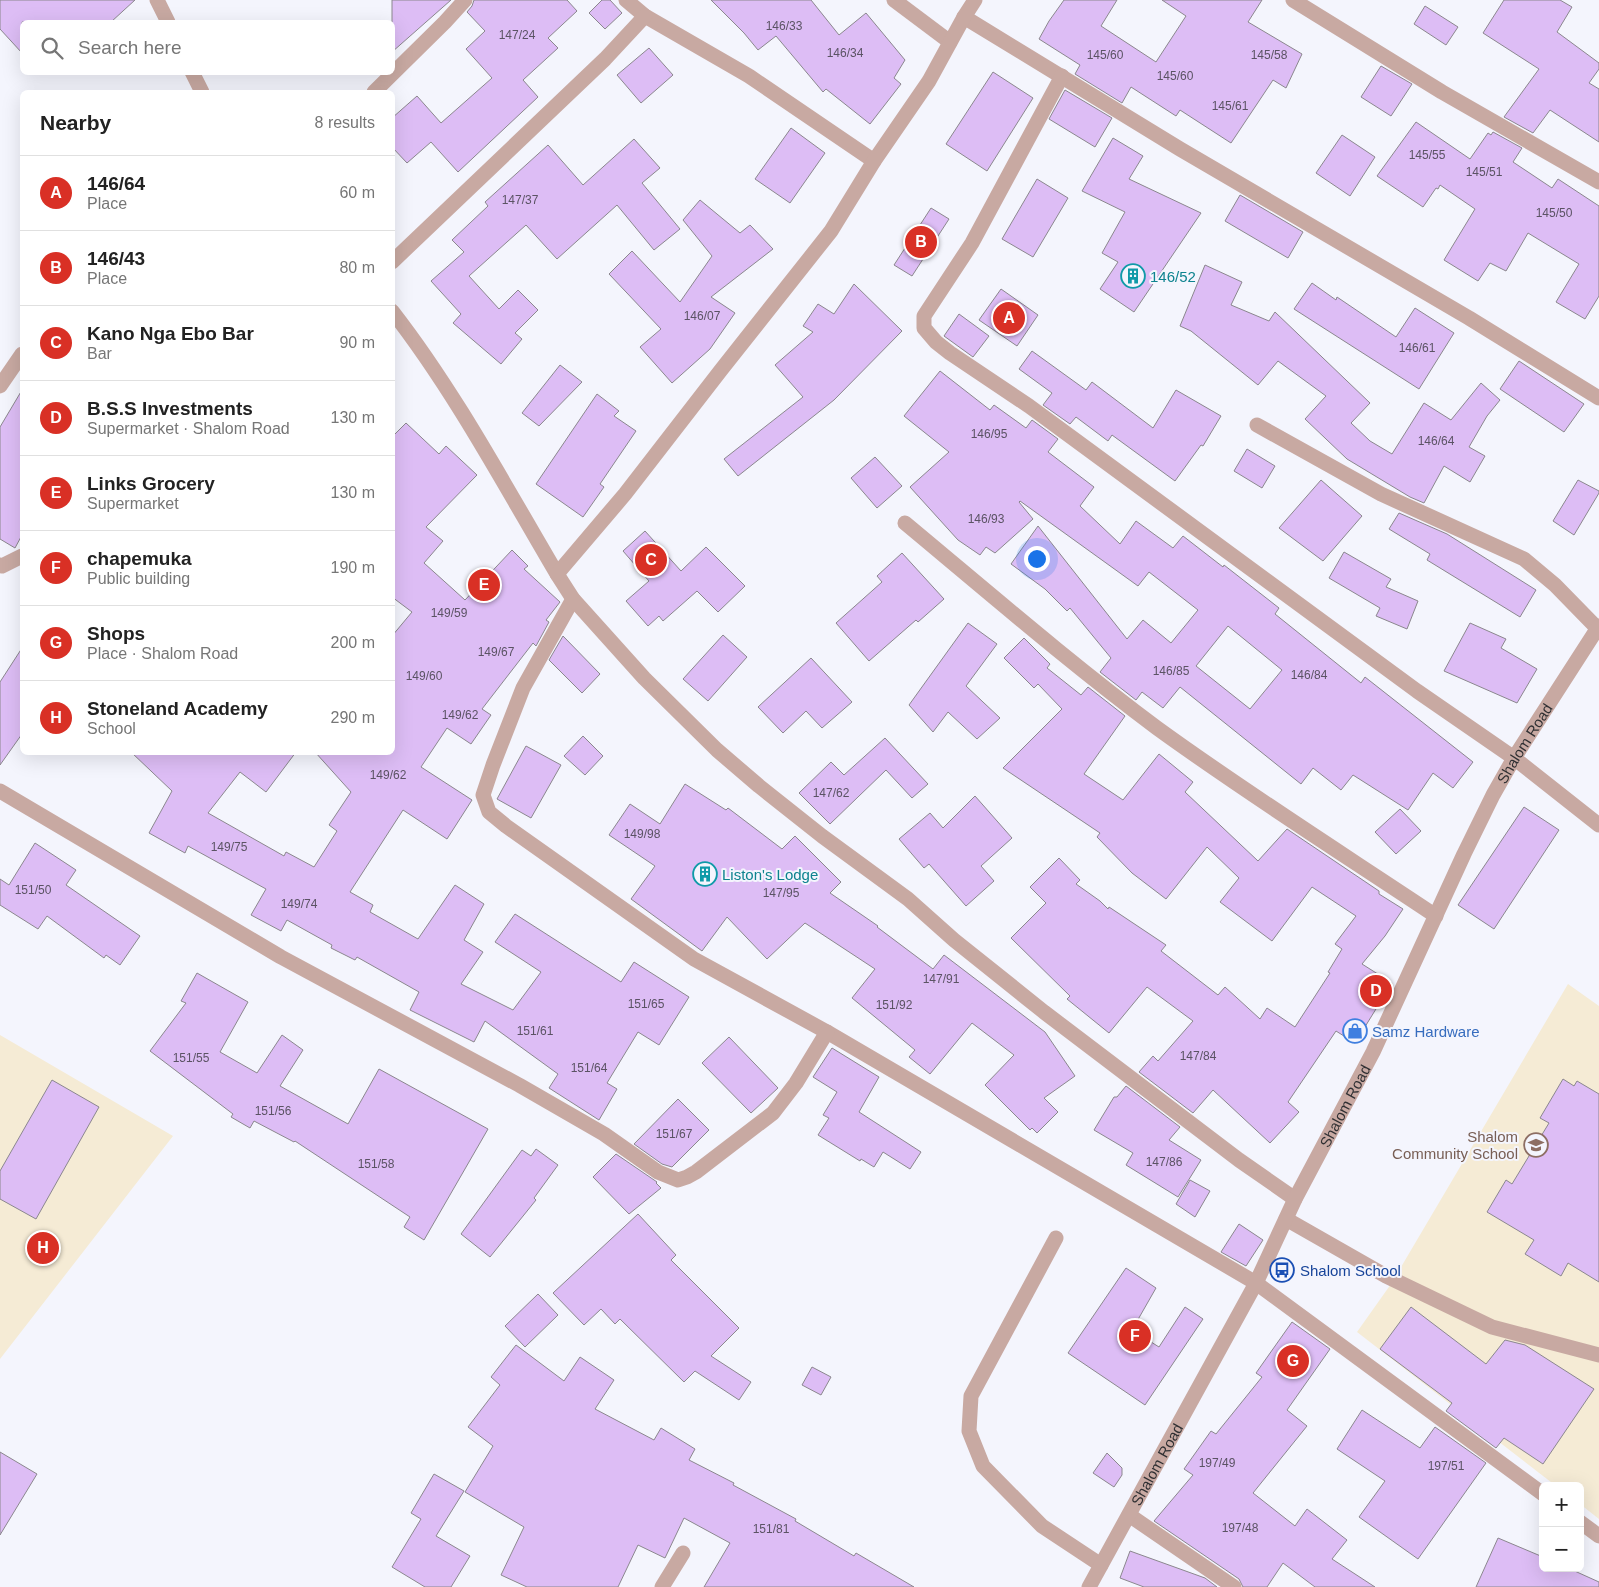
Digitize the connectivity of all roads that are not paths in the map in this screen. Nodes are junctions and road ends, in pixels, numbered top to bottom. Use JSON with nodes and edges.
{"nodes":[{"id":1,"x":157,"y":0,"type":"edge"},
{"id":2,"x":464,"y":0,"type":"edge"},
{"id":3,"x":626,"y":0,"type":"edge"},
{"id":4,"x":894,"y":0,"type":"edge"},
{"id":5,"x":975,"y":0,"type":"edge"},
{"id":6,"x":1293,"y":0,"type":"edge"},
{"id":7,"x":645,"y":16,"type":"junction"},
{"id":8,"x":964,"y":17,"type":"junction"},
{"id":9,"x":167,"y":20,"type":"edge"},
{"id":10,"x":950,"y":42,"type":"junction"},
{"id":11,"x":395,"y":71,"type":"edge"},
{"id":12,"x":194,"y":75,"type":"edge"},
{"id":13,"x":391,"y":75,"type":"edge"},
{"id":14,"x":1062,"y":76,"type":"junction"},
{"id":15,"x":201,"y":90,"type":"edge"},
{"id":16,"x":376,"y":90,"type":"edge"},
{"id":17,"x":874,"y":161,"type":"junction"},
{"id":18,"x":1599,"y":182,"type":"edge"},
{"id":19,"x":395,"y":259,"type":"edge"},
{"id":20,"x":395,"y":315,"type":"edge"},
{"id":21,"x":20,"y":357,"type":"edge"},
{"id":22,"x":1,"y":384,"type":"edge"},
{"id":23,"x":1599,"y":398,"type":"edge"},
{"id":24,"x":1257,"y":425,"type":"dead end"},
{"id":25,"x":905,"y":523,"type":"dead end"},
{"id":26,"x":20,"y":557,"type":"edge"},
{"id":27,"x":0,"y":565,"type":"edge"},
{"id":28,"x":557,"y":574,"type":"junction"},
{"id":29,"x":574,"y":599,"type":"junction"},
{"id":30,"x":1598,"y":627,"type":"edge"},
{"id":31,"x":1514,"y":758,"type":"junction"},
{"id":32,"x":0,"y":792,"type":"edge"},
{"id":33,"x":1599,"y":825,"type":"edge"},
{"id":34,"x":1436,"y":916,"type":"junction"},
{"id":35,"x":827,"y":1032,"type":"junction"},
{"id":36,"x":1295,"y":1199,"type":"junction"},
{"id":37,"x":1286,"y":1219,"type":"junction"},
{"id":38,"x":1056,"y":1238,"type":"dead end"},
{"id":39,"x":1256,"y":1284,"type":"junction"},
{"id":40,"x":1599,"y":1355,"type":"edge"},
{"id":41,"x":1539,"y":1491,"type":"edge"},
{"id":42,"x":1129,"y":1515,"type":"junction"},
{"id":43,"x":1584,"y":1525,"type":"edge"},
{"id":44,"x":1599,"y":1536,"type":"edge"},
{"id":45,"x":683,"y":1553,"type":"dead end"},
{"id":46,"x":1101,"y":1565,"type":"junction"},
{"id":47,"x":662,"y":1587,"type":"edge"},
{"id":48,"x":1089,"y":1587,"type":"edge"},
{"id":49,"x":1234,"y":1587,"type":"edge"}],
"edges":[{"from":1,"to":9,"type":"street"},
{"from":2,"to":11,"type":"street"},
{"from":3,"to":7,"type":"street"},
{"from":4,"to":10,"type":"street"},
{"from":5,"to":8,"type":"street"},
{"from":6,"to":18,"type":"street"},
{"from":7,"to":17,"type":"street"},
{"from":7,"to":19,"type":"street"},
{"from":8,"to":10,"type":"street"},
{"from":8,"to":14,"type":"street"},
{"from":10,"to":17,"type":"street"},
{"from":12,"to":15,"type":"street"},
{"from":13,"to":16,"type":"street"},
{"from":14,"to":23,"type":"street"},
{"from":14,"to":31,"type":"street"},
{"from":17,"to":28,"type":"street"},
{"from":20,"to":28,"type":"street"},
{"from":21,"to":22,"type":"street"},
{"from":24,"to":30,"type":"street"},
{"from":25,"to":34,"type":"street"},
{"from":26,"to":27,"type":"street"},
{"from":28,"to":29,"type":"street"},
{"from":29,"to":35,"type":"street"},
{"from":29,"to":36,"type":"street"},
{"from":30,"to":31,"type":"street","name":"Shalom Road"},
{"from":31,"to":33,"type":"street"},
{"from":31,"to":34,"type":"street","name":"Shalom Road"},
{"from":32,"to":35,"type":"street"},
{"from":34,"to":36,"type":"street","name":"Shalom Road"},
{"from":35,"to":39,"type":"street"},
{"from":36,"to":37,"type":"street","name":"Shalom Road"},
{"from":37,"to":39,"type":"street","name":"Shalom Road"},
{"from":37,"to":40,"type":"street"},
{"from":38,"to":46,"type":"street"},
{"from":39,"to":41,"type":"street"},
{"from":39,"to":42,"type":"street","name":"Shalom Road"},
{"from":42,"to":46,"type":"street","name":"Shalom Road"},
{"from":42,"to":49,"type":"street"},
{"from":43,"to":44,"type":"street"},
{"from":45,"to":47,"type":"street"},
{"from":46,"to":48,"type":"street","name":"Shalom Road"}]}
